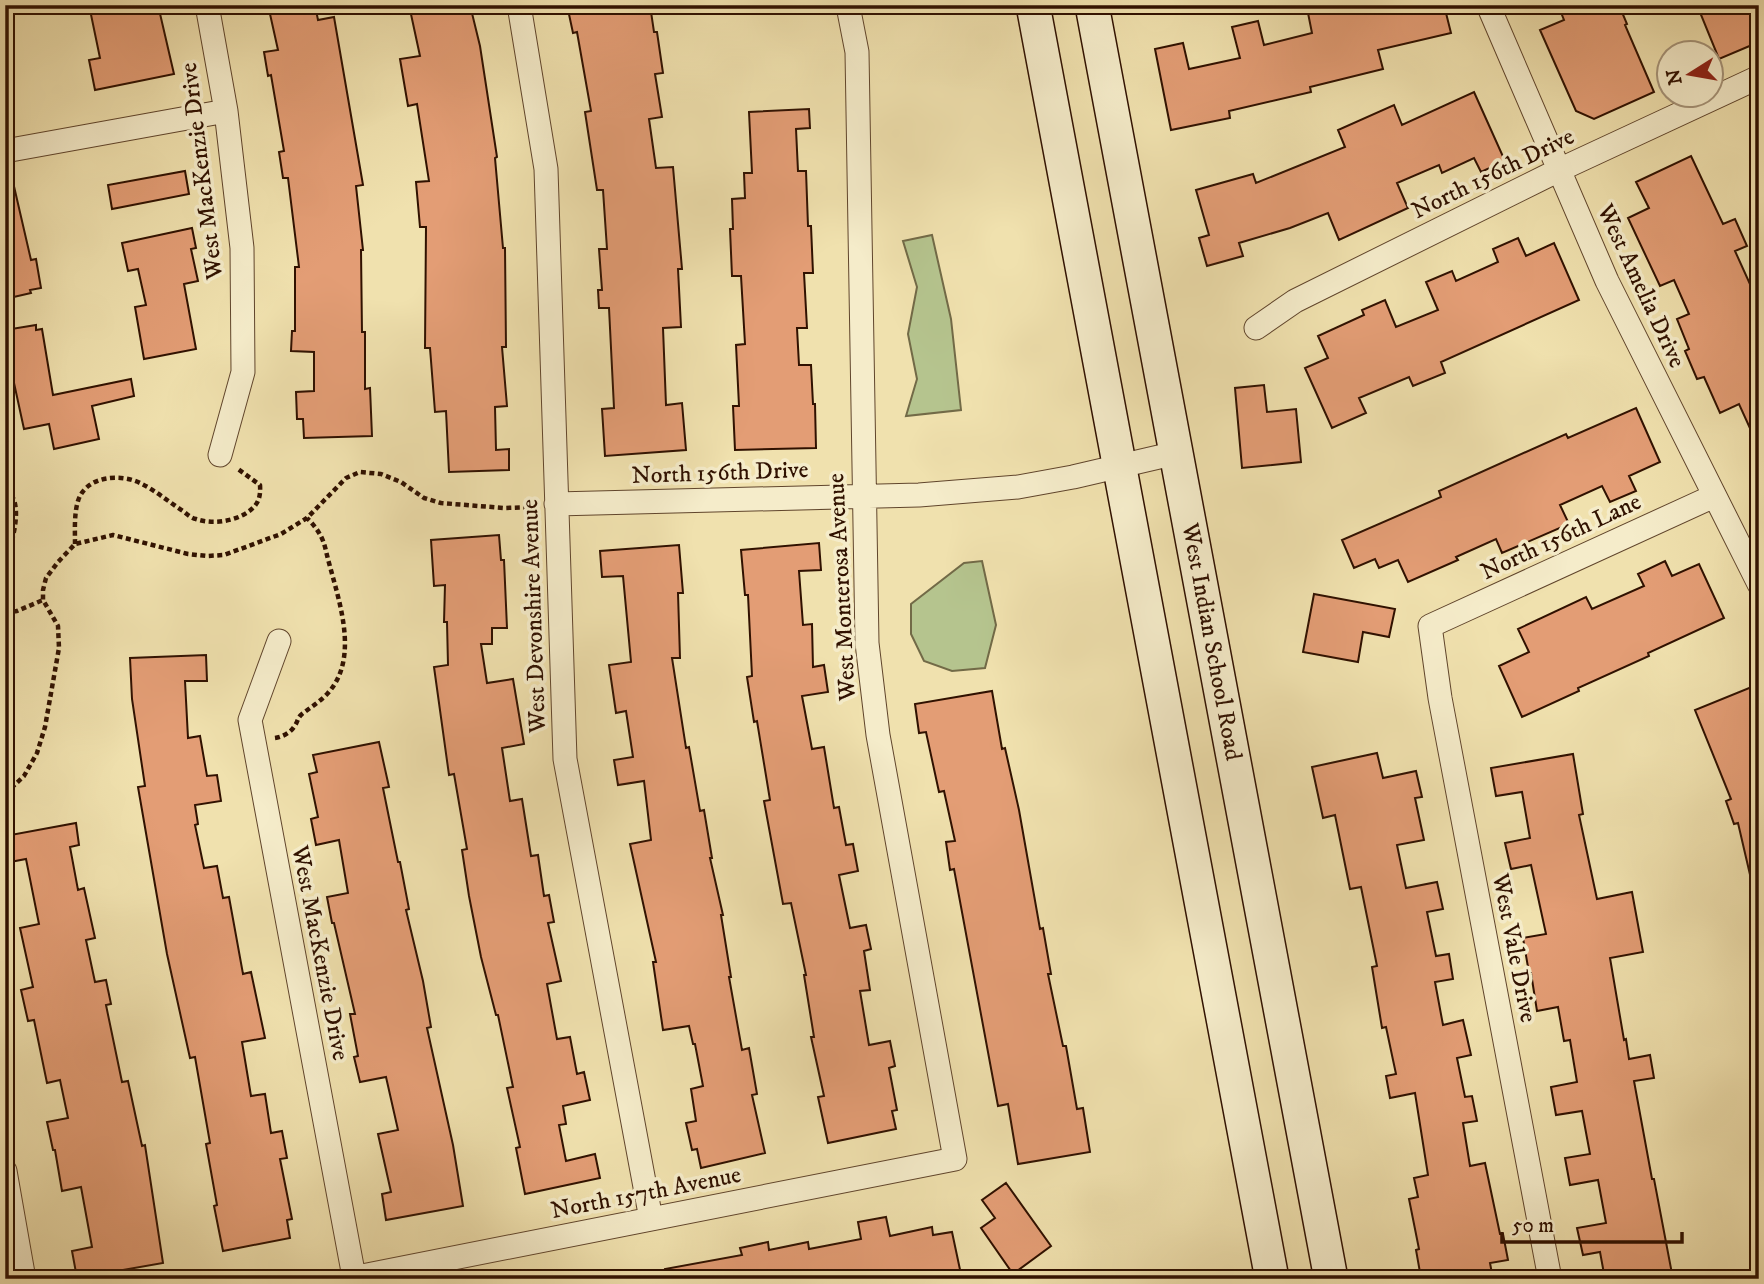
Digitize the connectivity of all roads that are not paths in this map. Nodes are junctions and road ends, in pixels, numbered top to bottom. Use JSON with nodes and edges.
{"nodes":[{"id":1,"x":206,"y":5,"type":"edge"},
{"id":2,"x":519,"y":5,"type":"edge"},
{"id":3,"x":1033,"y":5,"type":"edge"},
{"id":4,"x":1092,"y":5,"type":"edge"},
{"id":5,"x":1488,"y":5,"type":"edge"},
{"id":6,"x":848,"y":6,"type":"edge"},
{"id":7,"x":1759,"y":77,"type":"edge"},
{"id":8,"x":226,"y":111,"type":"junction"},
{"id":9,"x":5,"y":151,"type":"edge"},
{"id":10,"x":1559,"y":170,"type":"junction"},
{"id":11,"x":1256,"y":328,"type":"dead end"},
{"id":12,"x":1176,"y":453,"type":"junction"},
{"id":13,"x":220,"y":455,"type":"road end"},
{"id":14,"x":1120,"y":466,"type":"junction"},
{"id":15,"x":863,"y":495,"type":"junction"},
{"id":16,"x":1714,"y":496,"type":"junction"},
{"id":17,"x":556,"y":504,"type":"junction"},
{"id":18,"x":1759,"y":583,"type":"edge"},
{"id":19,"x":1430,"y":626,"type":"joint"},
{"id":20,"x":279,"y":641,"type":"dead end"},
{"id":21,"x":956,"y":1159,"type":"joint"},
{"id":22,"x":5,"y":1171,"type":"edge"},
{"id":23,"x":651,"y":1219,"type":"junction"},
{"id":24,"x":350,"y":1278,"type":"edge"},
{"id":25,"x":24,"y":1279,"type":"edge"},
{"id":26,"x":1272,"y":1279,"type":"edge"},
{"id":27,"x":1331,"y":1279,"type":"edge"},
{"id":28,"x":1550,"y":1279,"type":"edge"}],
"edges":[{"from":1,"to":8,"type":"street","name":"West MacKenzie Drive"},
{"from":2,"to":17,"type":"street","name":"West Devonshire Avenue"},
{"from":3,"to":14,"type":"main road"},
{"from":4,"to":12,"type":"main road","name":"West Indian School Road"},
{"from":5,"to":10,"type":"street","name":"West Amelia Drive"},
{"from":6,"to":15,"type":"street","name":"West Monterosa Avenue"},
{"from":7,"to":10,"type":"street","name":"North 156th Drive"},
{"from":8,"to":9,"type":"street"},
{"from":8,"to":13,"type":"street","name":"West MacKenzie Drive"},
{"from":10,"to":11,"type":"street","name":"North 156th Drive"},
{"from":10,"to":16,"type":"street","name":"West Amelia Drive"},
{"from":12,"to":14,"type":"street","name":"North 156th Drive"},
{"from":12,"to":27,"type":"main road","name":"West Indian School Road"},
{"from":14,"to":15,"type":"street","name":"North 156th Drive"},
{"from":14,"to":26,"type":"main road"},
{"from":15,"to":17,"type":"street","name":"North 156th Drive"},
{"from":15,"to":21,"type":"street","name":"West Monterosa Avenue"},
{"from":16,"to":18,"type":"street","name":"West Amelia Drive"},
{"from":16,"to":19,"type":"street","name":"North 156th Lane"},
{"from":17,"to":23,"type":"street","name":"West Devonshire Avenue"},
{"from":19,"to":28,"type":"street","name":"West Vale Drive"},
{"from":20,"to":24,"type":"street","name":"West MacKenzie Drive"},
{"from":21,"to":23,"type":"street","name":"North 157th Avenue"},
{"from":22,"to":25,"type":"street"},
{"from":23,"to":24,"type":"street","name":"North 157th Avenue"}]}
